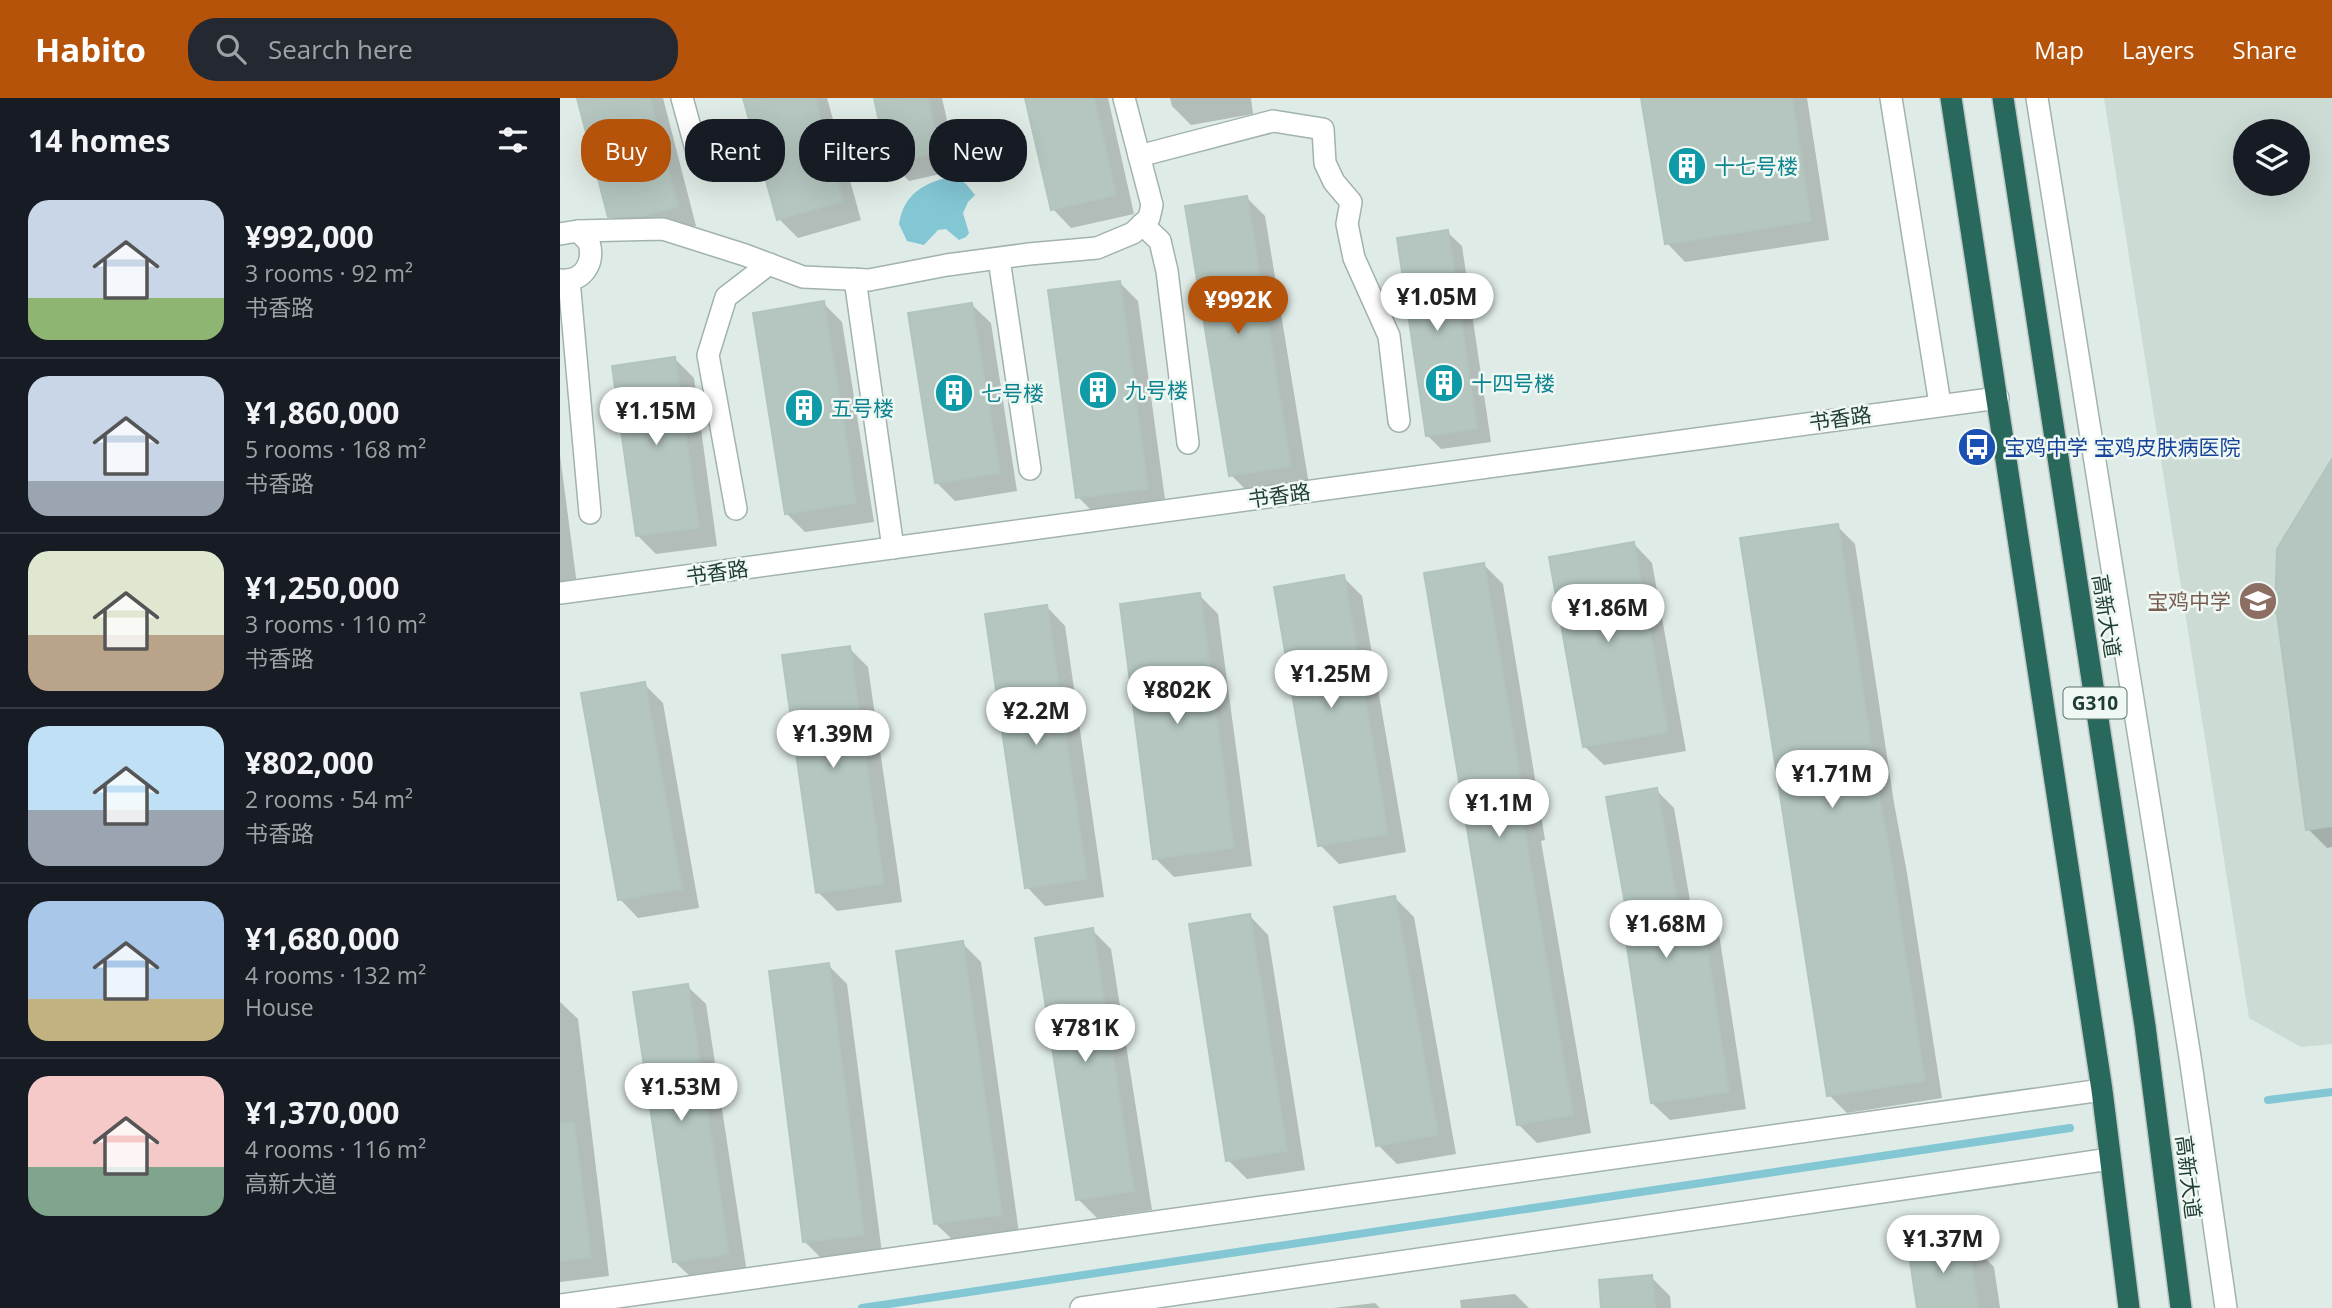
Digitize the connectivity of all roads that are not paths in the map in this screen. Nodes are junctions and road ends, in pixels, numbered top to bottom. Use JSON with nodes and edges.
{"nodes":[{"id":1,"x":682,"y":98,"type":"edge"},
{"id":2,"x":1124,"y":98,"type":"edge"},
{"id":3,"x":1891,"y":98,"type":"edge"},
{"id":4,"x":1951,"y":98,"type":"edge"},
{"id":5,"x":2003,"y":98,"type":"edge"},
{"id":6,"x":2037,"y":98,"type":"edge"},
{"id":7,"x":688,"y":119,"type":"edge"},
{"id":8,"x":1139,"y":156,"type":"junction"},
{"id":9,"x":1142,"y":225,"type":"junction"},
{"id":10,"x":569,"y":233,"type":"edge"},
{"id":11,"x":999,"y":258,"type":"junction"},
{"id":12,"x":769,"y":264,"type":"junction"},
{"id":13,"x":855,"y":279,"type":"junction"},
{"id":14,"x":564,"y":280,"type":"edge"},
{"id":15,"x":1997,"y":398,"type":"junction"},
{"id":16,"x":1940,"y":404,"type":"junction"},
{"id":17,"x":1399,"y":421,"type":"dead end"},
{"id":18,"x":1188,"y":443,"type":"dead end"},
{"id":19,"x":1030,"y":469,"type":"dead end"},
{"id":20,"x":736,"y":509,"type":"dead end"},
{"id":21,"x":590,"y":513,"type":"dead end"},
{"id":22,"x":893,"y":548,"type":"junction"},
{"id":23,"x":560,"y":593,"type":"edge"},
{"id":24,"x":2102,"y":1090,"type":"junction"},
{"id":25,"x":2110,"y":1159,"type":"junction"},
{"id":26,"x":560,"y":1305,"type":"edge"},
{"id":27,"x":1081,"y":1308,"type":"edge"},
{"id":28,"x":2129,"y":1308,"type":"edge"},
{"id":29,"x":2181,"y":1308,"type":"edge"},
{"id":30,"x":2226,"y":1308,"type":"edge"}],
"edges":[{"from":1,"to":7,"type":"street"},
{"from":2,"to":8,"type":"street"},
{"from":3,"to":16,"type":"street"},
{"from":4,"to":15,"type":"highway","number":"G310"},
{"from":5,"to":29,"type":"highway","name":"高新大道","number":"G310"},
{"from":6,"to":30,"type":"street"},
{"from":8,"to":9,"type":"street"},
{"from":8,"to":17,"type":"street"},
{"from":9,"to":11,"type":"street"},
{"from":9,"to":18,"type":"street"},
{"from":10,"to":12,"type":"street"},
{"from":10,"to":14,"type":"street"},
{"from":11,"to":13,"type":"street"},
{"from":11,"to":19,"type":"street"},
{"from":12,"to":13,"type":"street"},
{"from":12,"to":20,"type":"street"},
{"from":13,"to":22,"type":"street"},
{"from":14,"to":21,"type":"street"},
{"from":15,"to":16,"type":"street","name":"书香路"},
{"from":15,"to":24,"type":"highway","number":"G310"},
{"from":16,"to":22,"type":"street","name":"书香路"},
{"from":22,"to":23,"type":"street","name":"书香路"},
{"from":24,"to":25,"type":"highway","number":"G310"},
{"from":24,"to":26,"type":"street"},
{"from":25,"to":27,"type":"street"},
{"from":25,"to":28,"type":"highway","number":"G310"}]}
